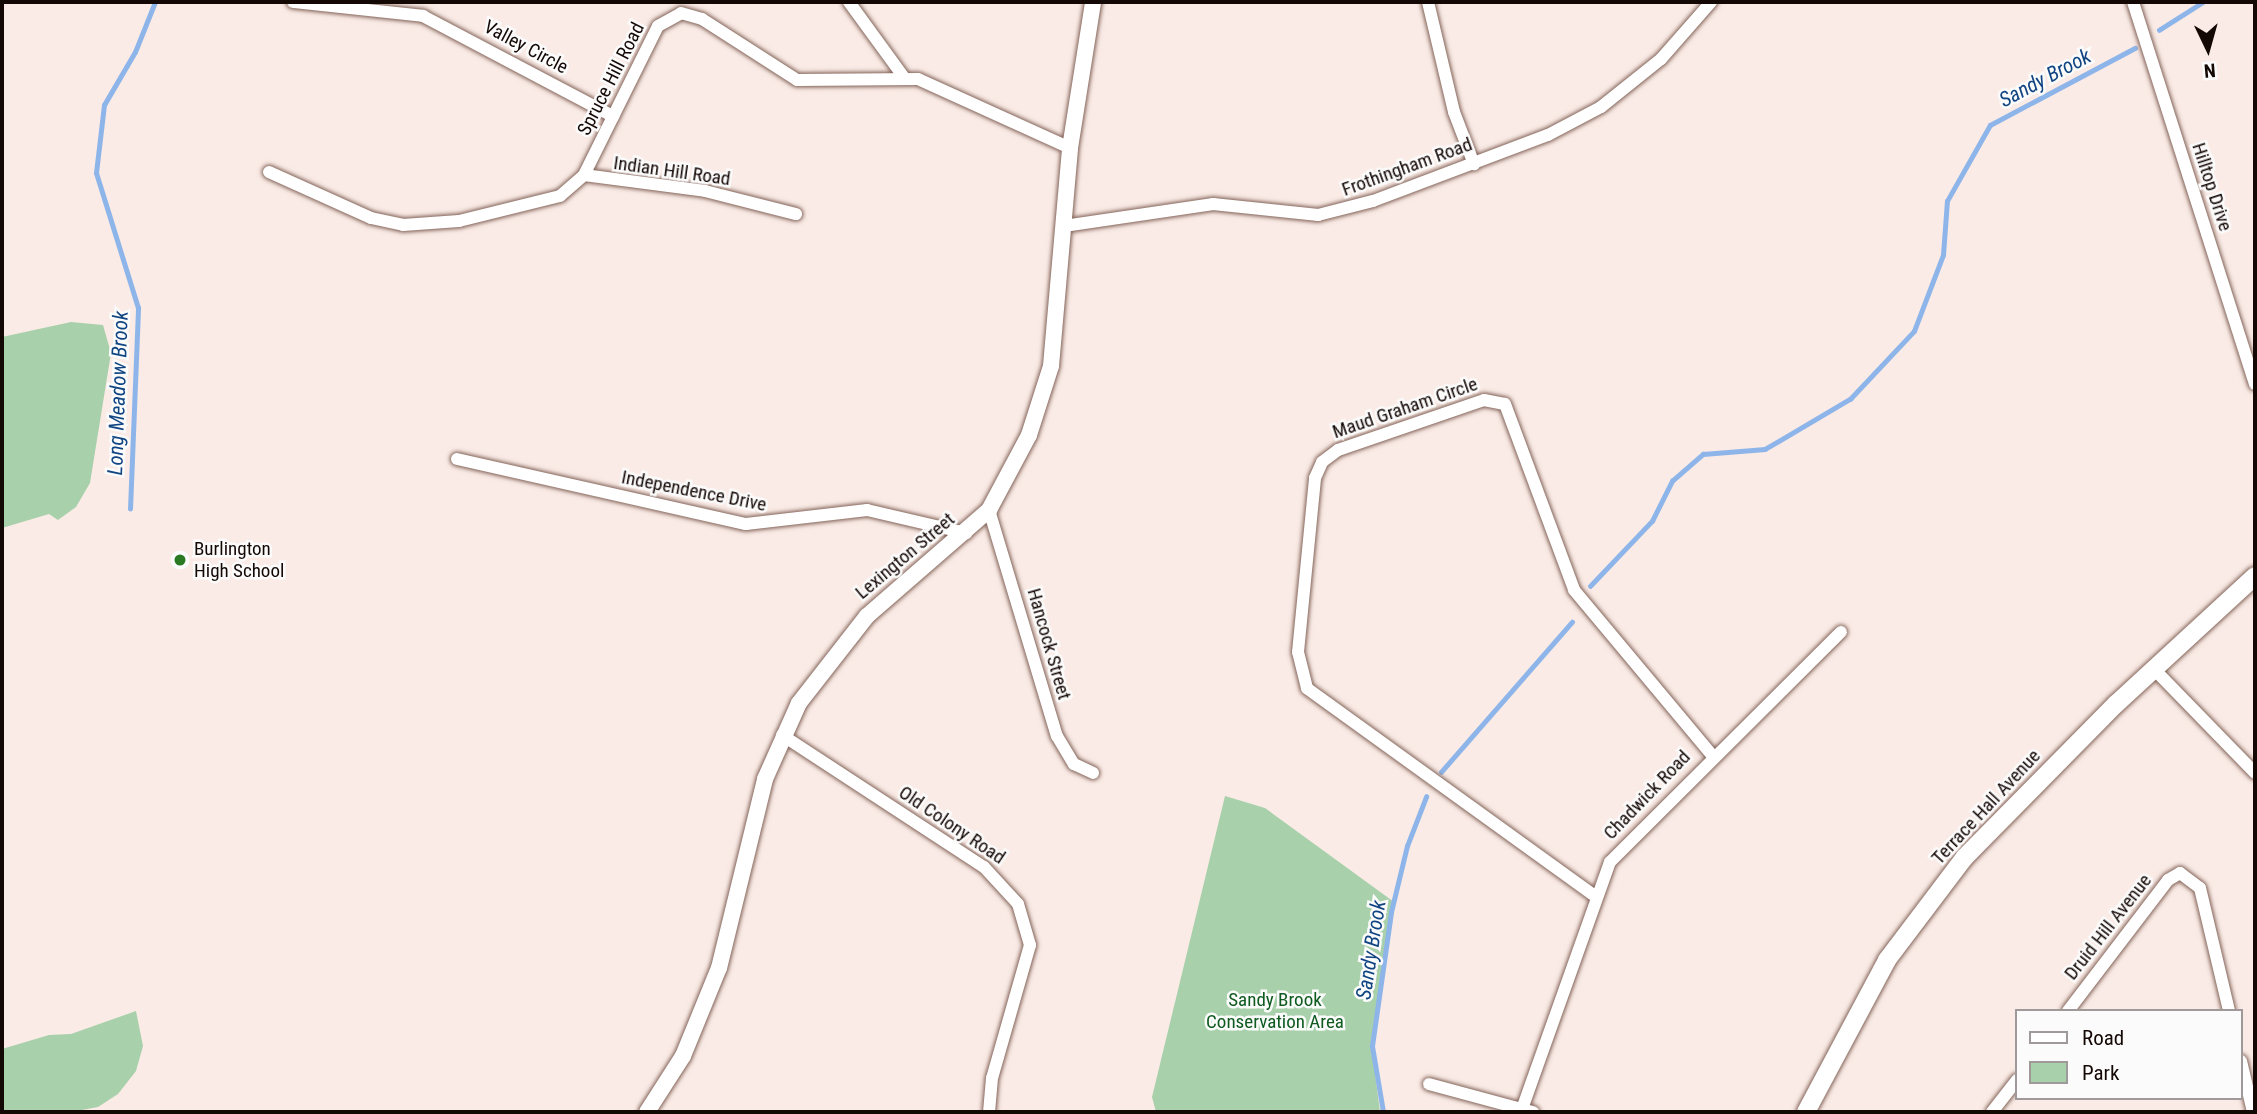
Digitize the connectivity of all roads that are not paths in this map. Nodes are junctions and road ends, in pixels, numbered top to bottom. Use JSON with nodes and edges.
{"nodes":[{"id":1,"x":293,"y":2,"type":"edge"},
{"id":2,"x":849,"y":2,"type":"edge"},
{"id":3,"x":1093,"y":2,"type":"edge"},
{"id":4,"x":1428,"y":2,"type":"edge"},
{"id":5,"x":1712,"y":2,"type":"edge"},
{"id":6,"x":2133,"y":2,"type":"edge"},
{"id":7,"x":903,"y":76,"type":"junction"},
{"id":8,"x":613,"y":116,"type":"junction"},
{"id":9,"x":1070,"y":148,"type":"junction"},
{"id":10,"x":1474,"y":164,"type":"junction"},
{"id":11,"x":269,"y":172,"type":"dead end"},
{"id":12,"x":584,"y":175,"type":"junction"},
{"id":13,"x":796,"y":214,"type":"dead end"},
{"id":14,"x":1064,"y":226,"type":"junction"},
{"id":15,"x":2255,"y":384,"type":"edge"},
{"id":16,"x":457,"y":459,"type":"dead end"},
{"id":17,"x":989,"y":510,"type":"junction"},
{"id":18,"x":966,"y":533,"type":"junction"},
{"id":19,"x":2255,"y":576,"type":"edge"},
{"id":20,"x":1841,"y":632,"type":"dead end"},
{"id":21,"x":2154,"y":669,"type":"junction"},
{"id":22,"x":782,"y":735,"type":"junction"},
{"id":23,"x":1713,"y":756,"type":"junction"},
{"id":24,"x":1093,"y":773,"type":"dead end"},
{"id":25,"x":2255,"y":773,"type":"edge"},
{"id":26,"x":1595,"y":896,"type":"junction"},
{"id":27,"x":2070,"y":1009,"type":"edge"},
{"id":28,"x":2229,"y":1009,"type":"edge"},
{"id":29,"x":2243,"y":1070,"type":"edge"},
{"id":30,"x":2016,"y":1081,"type":"edge"},
{"id":31,"x":1429,"y":1084,"type":"dead end"},
{"id":32,"x":1528,"y":1110,"type":"edge"},
{"id":33,"x":647,"y":1112,"type":"edge"},
{"id":34,"x":989,"y":1112,"type":"edge"},
{"id":35,"x":1806,"y":1112,"type":"edge"},
{"id":36,"x":1992,"y":1112,"type":"edge"},
{"id":37,"x":2253,"y":1112,"type":"edge"}],
"edges":[{"from":1,"to":8,"type":"street","name":"Valley Circle"},
{"from":2,"to":7,"type":"street"},
{"from":3,"to":9,"type":"street","name":"Lexington Street"},
{"from":4,"to":10,"type":"street"},
{"from":5,"to":10,"type":"street","name":"Frothingham Road"},
{"from":6,"to":15,"type":"street","name":"Hilltop Drive"},
{"from":7,"to":8,"type":"street","name":"Spruce Hill Road"},
{"from":7,"to":9,"type":"street","name":"Spruce Hill Road"},
{"from":8,"to":12,"type":"street","name":"Spruce Hill Road"},
{"from":9,"to":14,"type":"street","name":"Lexington Street"},
{"from":10,"to":14,"type":"street","name":"Frothingham Road"},
{"from":11,"to":12,"type":"street","name":"Spruce Hill Road"},
{"from":12,"to":13,"type":"street","name":"Indian Hill Road"},
{"from":14,"to":17,"type":"street","name":"Lexington Street"},
{"from":16,"to":18,"type":"street","name":"Independence Drive"},
{"from":17,"to":18,"type":"street","name":"Lexington Street"},
{"from":17,"to":24,"type":"street","name":"Hancock Street"},
{"from":18,"to":22,"type":"street","name":"Lexington Street"},
{"from":19,"to":21,"type":"main road","name":"Terrace Hall Avenue"},
{"from":20,"to":23,"type":"street","name":"Chadwick Road"},
{"from":21,"to":25,"type":"street"},
{"from":21,"to":35,"type":"main road","name":"Terrace Hall Avenue"},
{"from":22,"to":33,"type":"street","name":"Lexington Street"},
{"from":22,"to":34,"type":"street","name":"Old Colony Road"},
{"from":23,"to":26,"type":"street","name":"Chadwick Road"},
{"from":23,"to":26,"type":"street","name":"Maud Graham Circle"},
{"from":26,"to":32,"type":"street","name":"Chadwick Road"},
{"from":27,"to":28,"type":"street","name":"Druid Hill Avenue"},
{"from":29,"to":37,"type":"street"},
{"from":30,"to":36,"type":"street"},
{"from":31,"to":32,"type":"street"}]}
